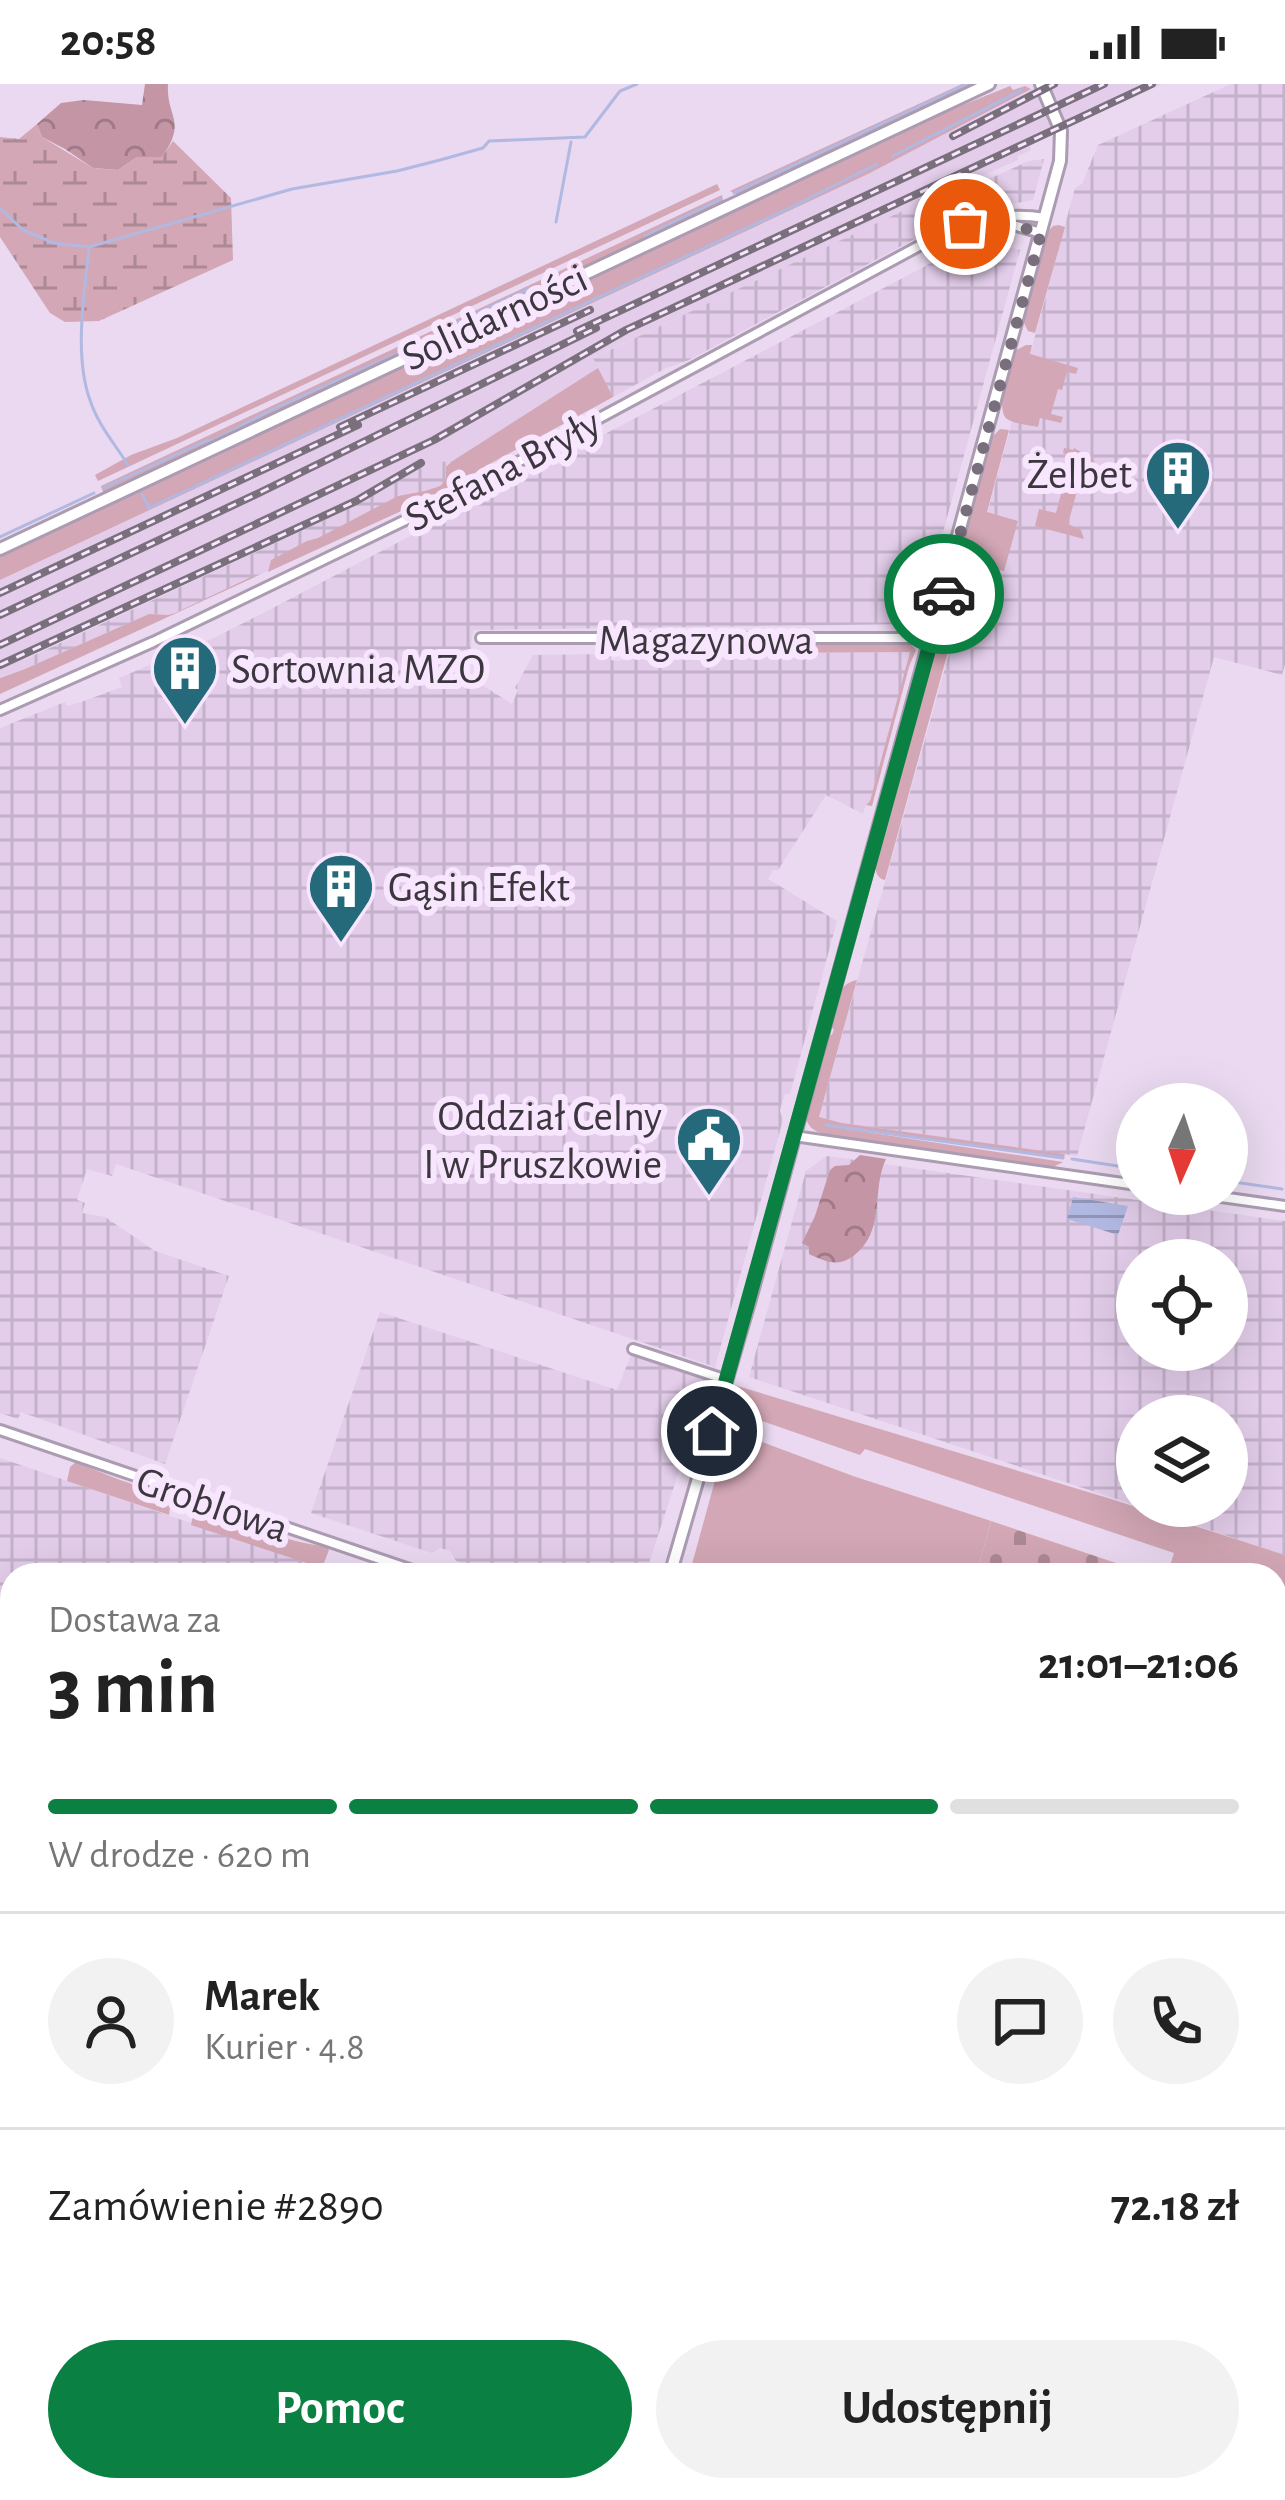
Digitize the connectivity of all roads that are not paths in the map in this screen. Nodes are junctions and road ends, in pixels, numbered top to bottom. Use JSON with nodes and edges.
{"nodes":[{"id":1,"x":989,"y":84,"type":"edge"},
{"id":2,"x":1042,"y":84,"type":"edge"},
{"id":3,"x":998,"y":218,"type":"junction"},
{"id":4,"x":1045,"y":218,"type":"junction"},
{"id":5,"x":1041,"y":233,"type":"junction"},
{"id":6,"x":0,"y":549,"type":"edge"},
{"id":7,"x":481,"y":638,"type":"dead end"},
{"id":8,"x":931,"y":641,"type":"junction"},
{"id":9,"x":0,"y":710,"type":"edge"},
{"id":10,"x":794,"y":1136,"type":"junction"},
{"id":11,"x":1116,"y":1182,"type":"edge"},
{"id":12,"x":1248,"y":1201,"type":"edge"},
{"id":13,"x":1285,"y":1206,"type":"edge"},
{"id":14,"x":633,"y":1349,"type":"dead end"},
{"id":15,"x":727,"y":1380,"type":"junction"},
{"id":16,"x":0,"y":1430,"type":"edge"},
{"id":17,"x":392,"y":1563,"type":"edge"},
{"id":18,"x":674,"y":1563,"type":"edge"}],
"edges":[{"from":1,"to":6,"type":"street","name":"Solidarności"},
{"from":2,"to":4,"type":"street"},
{"from":3,"to":4,"type":"street","name":"Stefana Bryły"},
{"from":3,"to":5,"type":"street"},
{"from":3,"to":9,"type":"street","name":"Stefana Bryły"},
{"from":4,"to":5,"type":"street"},
{"from":5,"to":8,"type":"street"},
{"from":7,"to":8,"type":"street","name":"Magazynowa"},
{"from":8,"to":10,"type":"street"},
{"from":10,"to":11,"type":"street"},
{"from":10,"to":15,"type":"street"},
{"from":12,"to":13,"type":"street"},
{"from":14,"to":15,"type":"street"},
{"from":15,"to":18,"type":"street"},
{"from":16,"to":17,"type":"street","name":"Groblowa"}]}
